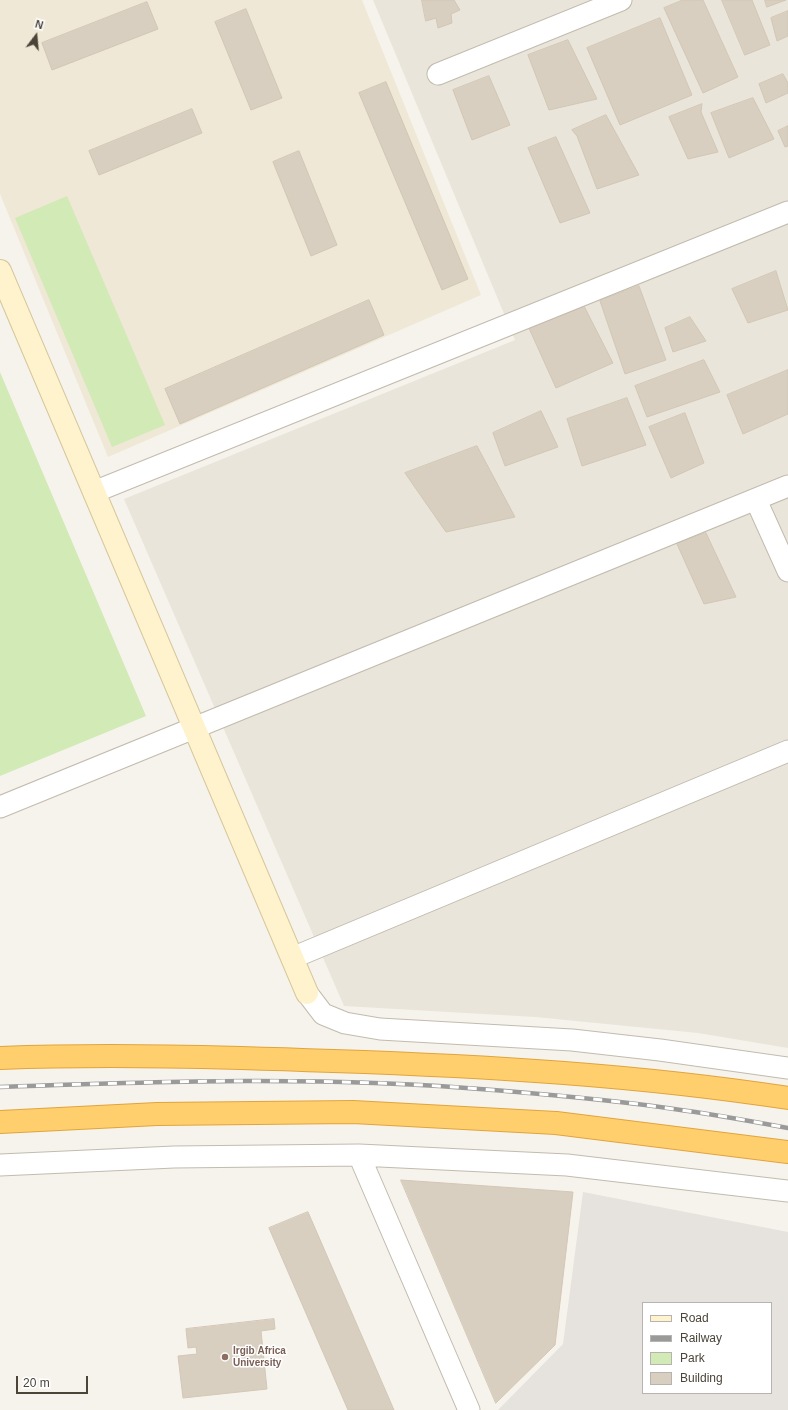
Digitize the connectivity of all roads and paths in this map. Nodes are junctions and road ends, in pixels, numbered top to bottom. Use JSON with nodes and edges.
{"nodes":[{"id":1,"x":621,"y":0,"type":"edge"},
{"id":2,"x":438,"y":74,"type":"dead end"},
{"id":3,"x":788,"y":212,"type":"edge"},
{"id":4,"x":0,"y":271,"type":"edge"},
{"id":5,"x":788,"y":486,"type":"edge"},
{"id":6,"x":94,"y":492,"type":"junction"},
{"id":7,"x":756,"y":500,"type":"junction"},
{"id":8,"x":788,"y":572,"type":"edge"},
{"id":9,"x":194,"y":727,"type":"junction"},
{"id":10,"x":788,"y":751,"type":"edge"},
{"id":11,"x":0,"y":807,"type":"edge"},
{"id":12,"x":292,"y":958,"type":"junction"},
{"id":13,"x":307,"y":993,"type":"joint"},
{"id":14,"x":0,"y":1058,"type":"edge"},
{"id":15,"x":788,"y":1068,"type":"edge"},
{"id":16,"x":788,"y":1098,"type":"edge"},
{"id":17,"x":0,"y":1122,"type":"edge"},
{"id":18,"x":788,"y":1152,"type":"edge"},
{"id":19,"x":359,"y":1155,"type":"junction"},
{"id":20,"x":0,"y":1165,"type":"edge"},
{"id":21,"x":788,"y":1191,"type":"edge"},
{"id":22,"x":469,"y":1410,"type":"edge"}],
"edges":[{"from":1,"to":2,"type":"street"},
{"from":3,"to":6,"type":"street"},
{"from":4,"to":6,"type":"street"},
{"from":5,"to":7,"type":"street"},
{"from":6,"to":9,"type":"street"},
{"from":7,"to":8,"type":"street"},
{"from":7,"to":9,"type":"street"},
{"from":9,"to":11,"type":"street"},
{"from":9,"to":12,"type":"street"},
{"from":10,"to":12,"type":"street"},
{"from":12,"to":13,"type":"street"},
{"from":13,"to":15,"type":"street"},
{"from":14,"to":16,"type":"highway"},
{"from":17,"to":18,"type":"highway"},
{"from":19,"to":20,"type":"street"},
{"from":19,"to":21,"type":"street"},
{"from":19,"to":22,"type":"street"}]}
